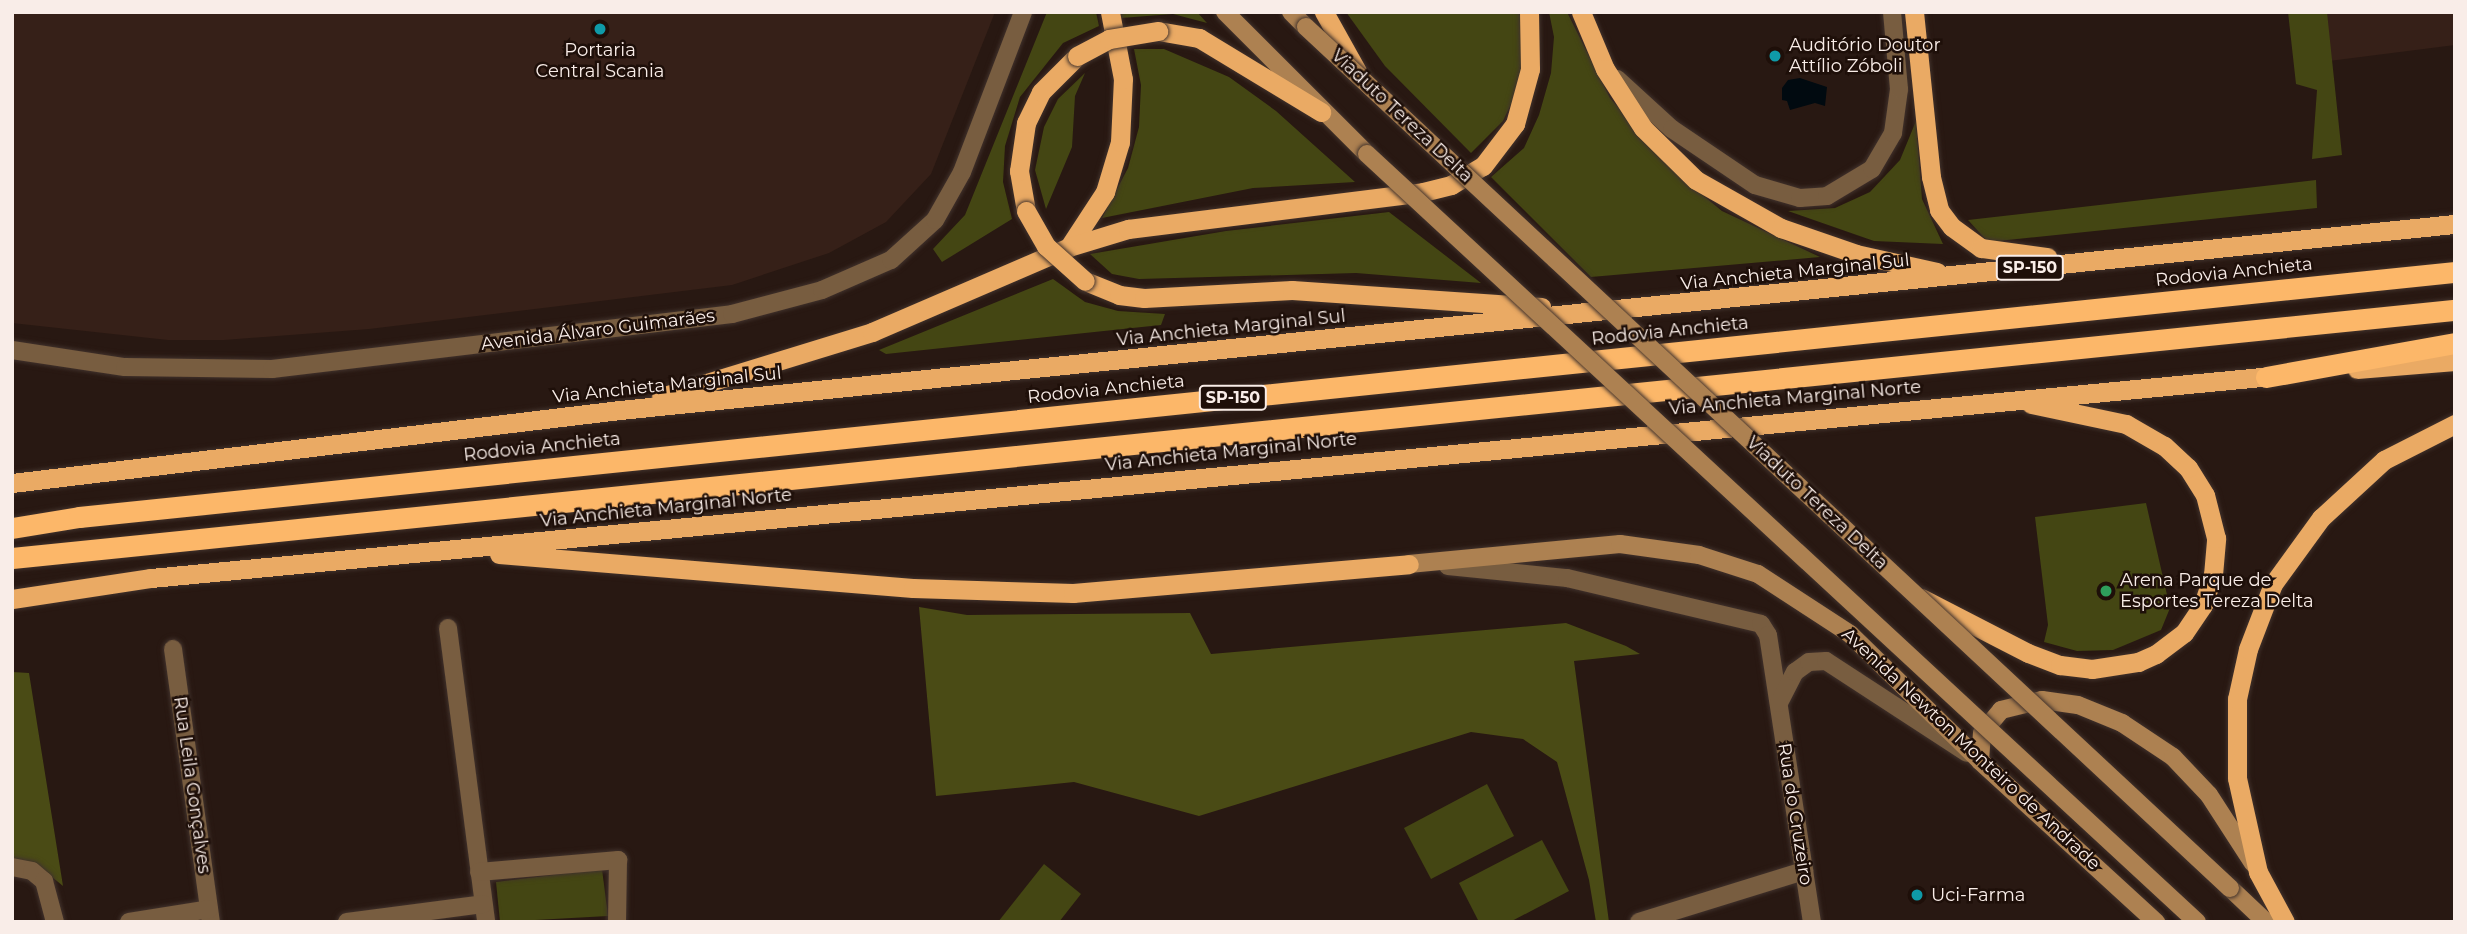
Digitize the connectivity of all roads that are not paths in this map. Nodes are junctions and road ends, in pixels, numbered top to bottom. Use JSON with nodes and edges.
{"nodes":[{"id":1,"x":1023,"y":12,"type":"edge"},
{"id":2,"x":1111,"y":12,"type":"edge"},
{"id":3,"x":1225,"y":12,"type":"edge"},
{"id":4,"x":1291,"y":12,"type":"edge"},
{"id":5,"x":1324,"y":12,"type":"edge"},
{"id":6,"x":1529,"y":12,"type":"edge"},
{"id":7,"x":1581,"y":12,"type":"edge"},
{"id":8,"x":1892,"y":12,"type":"edge"},
{"id":9,"x":1914,"y":12,"type":"edge"},
{"id":10,"x":1605,"y":69,"type":"junction"},
{"id":11,"x":1360,"y":77,"type":"junction"},
{"id":12,"x":1321,"y":111,"type":"junction"},
{"id":13,"x":2455,"y":224,"type":"edge"},
{"id":14,"x":1069,"y":247,"type":"junction"},
{"id":15,"x":2115,"y":259,"type":"junction"},
{"id":16,"x":2455,"y":272,"type":"edge"},
{"id":17,"x":1955,"y":276,"type":"junction"},
{"id":18,"x":2455,"y":310,"type":"edge"},
{"id":19,"x":1605,"y":312,"type":"junction"},
{"id":20,"x":2455,"y":343,"type":"edge"},
{"id":21,"x":12,"y":350,"type":"edge"},
{"id":22,"x":2455,"y":361,"type":"edge"},
{"id":23,"x":2266,"y":377,"type":"junction"},
{"id":24,"x":2002,"y":400,"type":"junction"},
{"id":25,"x":620,"y":410,"type":"junction"},
{"id":26,"x":2455,"y":424,"type":"edge"},
{"id":27,"x":12,"y":483,"type":"edge"},
{"id":28,"x":12,"y":528,"type":"edge"},
{"id":29,"x":449,"y":550,"type":"junction"},
{"id":30,"x":12,"y":558,"type":"edge"},
{"id":31,"x":1409,"y":564,"type":"junction"},
{"id":32,"x":1917,"y":596,"type":"junction"},
{"id":33,"x":12,"y":599,"type":"edge"},
{"id":34,"x":448,"y":628,"type":"dead end"},
{"id":35,"x":173,"y":649,"type":"dead end"},
{"id":36,"x":1779,"y":706,"type":"junction"},
{"id":37,"x":1980,"y":761,"type":"junction"},
{"id":38,"x":12,"y":867,"type":"edge"},
{"id":39,"x":1804,"y":871,"type":"junction"},
{"id":40,"x":479,"y":872,"type":"junction"},
{"id":41,"x":2258,"y":872,"type":"junction"},
{"id":42,"x":485,"y":913,"type":"edge"},
{"id":43,"x":210,"y":916,"type":"edge"},
{"id":44,"x":2146,"y":918,"type":"edge"},
{"id":45,"x":55,"y":922,"type":"edge"},
{"id":46,"x":129,"y":922,"type":"edge"},
{"id":47,"x":347,"y":922,"type":"edge"},
{"id":48,"x":617,"y":922,"type":"edge"},
{"id":49,"x":1639,"y":922,"type":"edge"},
{"id":50,"x":1812,"y":922,"type":"edge"},
{"id":51,"x":2197,"y":922,"type":"edge"},
{"id":52,"x":2266,"y":922,"type":"edge"},
{"id":53,"x":2285,"y":922,"type":"edge"}],
"edges":[{"from":1,"to":21,"type":"street","name":"Avenida Álvaro Guimarães"},
{"from":2,"to":14,"type":"highway"},
{"from":3,"to":12,"type":"main road"},
{"from":4,"to":11,"type":"main road","name":"Viaduto Tereza Delta","bridge":true},
{"from":5,"to":11,"type":"highway"},
{"from":6,"to":14,"type":"highway"},
{"from":7,"to":10,"type":"highway"},
{"from":8,"to":10,"type":"street"},
{"from":9,"to":15,"type":"highway"},
{"from":10,"to":17,"type":"highway"},
{"from":11,"to":32,"type":"main road","name":"Viaduto Tereza Delta","bridge":true},
{"from":12,"to":19,"type":"highway","bridge":true},
{"from":12,"to":51,"type":"main road","bridge":true},
{"from":13,"to":15,"type":"highway","name":"Via Anchieta Marginal Sul","number":"SP-150"},
{"from":14,"to":25,"type":"highway"},
{"from":15,"to":17,"type":"highway","name":"Via Anchieta Marginal Sul","number":"SP-150"},
{"from":16,"to":28,"type":"highway","name":"Rodovia Anchieta","number":"SP-150"},
{"from":17,"to":19,"type":"highway","name":"Via Anchieta Marginal Sul","number":"SP-150"},
{"from":18,"to":30,"type":"highway","number":"SP-150"},
{"from":19,"to":25,"type":"highway","name":"Via Anchieta Marginal Sul","number":"SP-150"},
{"from":20,"to":23,"type":"highway"},
{"from":22,"to":23,"type":"highway","name":"Via Anchieta Marginal Norte"},
{"from":23,"to":24,"type":"highway","name":"Via Anchieta Marginal Norte"},
{"from":24,"to":29,"type":"highway","name":"Via Anchieta Marginal Norte"},
{"from":24,"to":32,"type":"highway","bridge":true},
{"from":25,"to":27,"type":"highway","name":"Via Anchieta Marginal Sul","number":"SP-150"},
{"from":26,"to":41,"type":"highway"},
{"from":29,"to":31,"type":"highway"},
{"from":29,"to":33,"type":"highway","name":"Via Anchieta Marginal Norte"},
{"from":31,"to":36,"type":"street","name":"Rua do Cruzeiro"},
{"from":31,"to":37,"type":"main road","name":"Avenida Newton Monteiro de Andrade"},
{"from":32,"to":52,"type":"main road","name":"Viaduto Tereza Delta","bridge":true},
{"from":34,"to":40,"type":"street"},
{"from":35,"to":43,"type":"street","name":"Rua Leila Gonçalves"},
{"from":36,"to":37,"type":"street"},
{"from":36,"to":39,"type":"street","name":"Rua do Cruzeiro"},
{"from":37,"to":41,"type":"main road"},
{"from":37,"to":44,"type":"main road","name":"Avenida Newton Monteiro de Andrade"},
{"from":38,"to":45,"type":"street"},
{"from":39,"to":49,"type":"street"},
{"from":39,"to":50,"type":"street","name":"Rua do Cruzeiro"},
{"from":40,"to":42,"type":"street"},
{"from":40,"to":48,"type":"street"},
{"from":41,"to":53,"type":"highway"},
{"from":42,"to":47,"type":"street"},
{"from":43,"to":46,"type":"street"}]}
